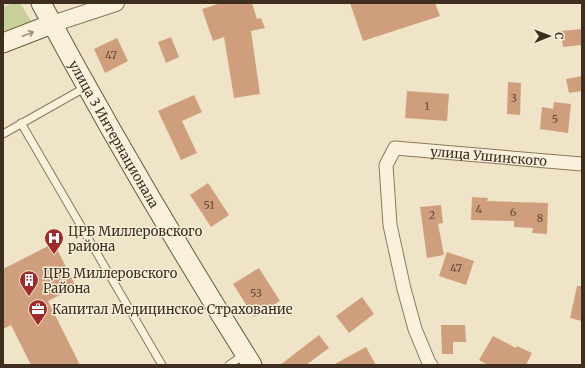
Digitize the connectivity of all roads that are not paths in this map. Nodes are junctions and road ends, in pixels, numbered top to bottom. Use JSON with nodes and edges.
{"nodes":[{"id":1,"x":41,"y":3,"type":"edge"},
{"id":2,"x":116,"y":3,"type":"edge"},
{"id":3,"x":52,"y":24,"type":"junction"},
{"id":4,"x":3,"y":43,"type":"edge"},
{"id":5,"x":86,"y":87,"type":"junction"},
{"id":6,"x":21,"y":123,"type":"junction"},
{"id":7,"x":3,"y":134,"type":"edge"},
{"id":8,"x":582,"y":164,"type":"edge"},
{"id":9,"x":249,"y":359,"type":"edge"},
{"id":10,"x":162,"y":365,"type":"edge"},
{"id":11,"x":229,"y":365,"type":"edge"},
{"id":12,"x":431,"y":365,"type":"edge"}],
"edges":[{"from":1,"to":3,"type":"main road","name":"улица 3 Интернационала"},
{"from":2,"to":3,"type":"street"},
{"from":4,"to":3,"type":"main road","one_way":true},
{"from":3,"to":5,"type":"main road","name":"улица 3 Интернационала"},
{"from":5,"to":6,"type":"lane"},
{"from":5,"to":9,"type":"main road","name":"улица 3 Интернационала"},
{"from":6,"to":7,"type":"lane"},
{"from":6,"to":10,"type":"lane"},
{"from":8,"to":12,"type":"street","name":"улица Ушинского"},
{"from":9,"to":11,"type":"lane"}]}
